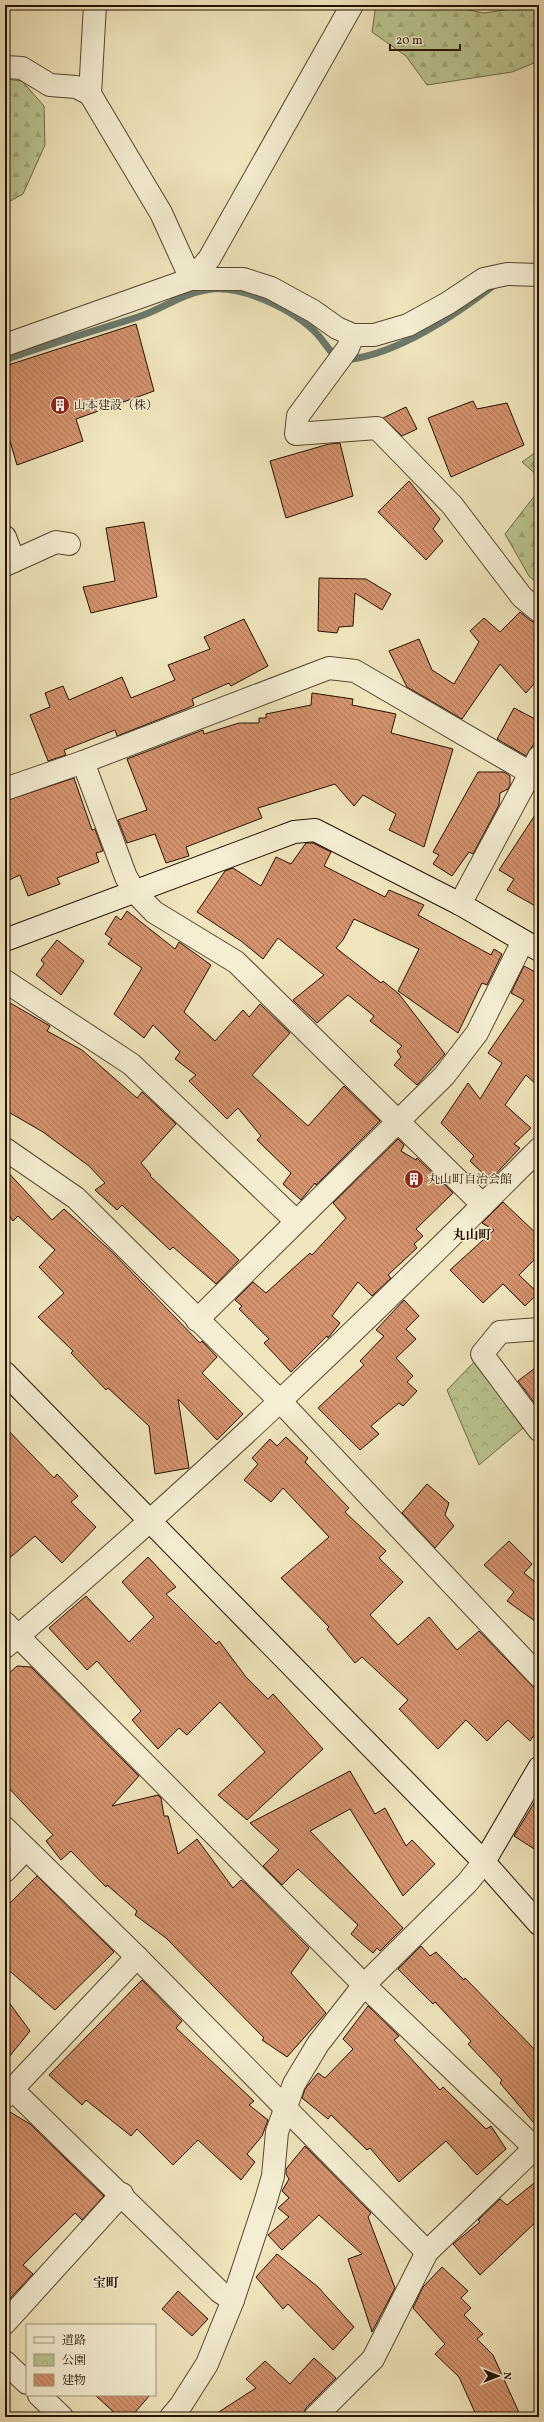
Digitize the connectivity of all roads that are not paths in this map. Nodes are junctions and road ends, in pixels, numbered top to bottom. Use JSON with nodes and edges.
{"nodes":[{"id":1,"x":95,"y":5,"type":"edge"},
{"id":2,"x":352,"y":5,"type":"edge"},
{"id":3,"x":5,"y":67,"type":"edge"},
{"id":4,"x":90,"y":94,"type":"junction"},
{"id":5,"x":536,"y":270,"type":"edge"},
{"id":6,"x":191,"y":279,"type":"junction"},
{"id":7,"x":353,"y":335,"type":"junction"},
{"id":8,"x":5,"y":345,"type":"edge"},
{"id":9,"x":5,"y":537,"type":"edge"},
{"id":10,"x":69,"y":544,"type":"dead end"},
{"id":11,"x":9,"y":563,"type":"edge"},
{"id":12,"x":539,"y":611,"type":"edge"},
{"id":13,"x":84,"y":762,"type":"junction"},
{"id":14,"x":536,"y":770,"type":"edge"},
{"id":15,"x":5,"y":788,"type":"edge"},
{"id":16,"x":135,"y":892,"type":"junction"},
{"id":17,"x":460,"y":904,"type":"junction"},
{"id":18,"x":5,"y":940,"type":"edge"},
{"id":19,"x":531,"y":945,"type":"edge"},
{"id":20,"x":5,"y":981,"type":"edge"},
{"id":21,"x":399,"y":1121,"type":"junction"},
{"id":22,"x":5,"y":1149,"type":"edge"},
{"id":23,"x":539,"y":1149,"type":"edge"},
{"id":24,"x":483,"y":1206,"type":"junction"},
{"id":25,"x":296,"y":1221,"type":"junction"},
{"id":26,"x":197,"y":1320,"type":"junction"},
{"id":27,"x":539,"y":1329,"type":"edge"},
{"id":28,"x":5,"y":1372,"type":"edge"},
{"id":29,"x":280,"y":1401,"type":"junction"},
{"id":30,"x":539,"y":1430,"type":"edge"},
{"id":31,"x":151,"y":1519,"type":"junction"},
{"id":32,"x":9,"y":1636,"type":"edge"},
{"id":33,"x":539,"y":1676,"type":"edge"},
{"id":34,"x":539,"y":1768,"type":"edge"},
{"id":35,"x":5,"y":1828,"type":"edge"},
{"id":36,"x":26,"y":1849,"type":"junction"},
{"id":37,"x":484,"y":1862,"type":"junction"},
{"id":38,"x":5,"y":1871,"type":"edge"},
{"id":39,"x":539,"y":1924,"type":"edge"},
{"id":40,"x":136,"y":1957,"type":"junction"},
{"id":41,"x":364,"y":1985,"type":"junction"},
{"id":42,"x":9,"y":2093,"type":"edge"},
{"id":43,"x":284,"y":2108,"type":"junction"},
{"id":44,"x":537,"y":2146,"type":"edge"},
{"id":45,"x":122,"y":2194,"type":"junction"},
{"id":46,"x":427,"y":2252,"type":"junction"},
{"id":47,"x":233,"y":2300,"type":"junction"},
{"id":48,"x":5,"y":2323,"type":"edge"},
{"id":49,"x":5,"y":2362,"type":"edge"},
{"id":50,"x":26,"y":2382,"type":"edge"},
{"id":51,"x":41,"y":2396,"type":"edge"},
{"id":52,"x":62,"y":2417,"type":"edge"},
{"id":53,"x":170,"y":2417,"type":"edge"},
{"id":54,"x":315,"y":2417,"type":"edge"}],
"edges":[{"from":1,"to":4,"type":"street"},
{"from":2,"to":6,"type":"street"},
{"from":3,"to":4,"type":"street"},
{"from":4,"to":6,"type":"street"},
{"from":5,"to":7,"type":"street"},
{"from":6,"to":7,"type":"street"},
{"from":6,"to":8,"type":"street"},
{"from":7,"to":12,"type":"street"},
{"from":9,"to":11,"type":"street"},
{"from":10,"to":11,"type":"street"},
{"from":13,"to":14,"type":"street"},
{"from":13,"to":15,"type":"street"},
{"from":13,"to":16,"type":"street"},
{"from":14,"to":17,"type":"street"},
{"from":16,"to":17,"type":"street"},
{"from":16,"to":18,"type":"street"},
{"from":16,"to":21,"type":"street"},
{"from":17,"to":19,"type":"street"},
{"from":19,"to":21,"type":"street"},
{"from":20,"to":25,"type":"street"},
{"from":21,"to":24,"type":"street"},
{"from":21,"to":25,"type":"street"},
{"from":22,"to":26,"type":"street"},
{"from":23,"to":24,"type":"street"},
{"from":24,"to":29,"type":"street"},
{"from":25,"to":26,"type":"street"},
{"from":26,"to":29,"type":"street"},
{"from":27,"to":30,"type":"street"},
{"from":28,"to":31,"type":"street"},
{"from":29,"to":31,"type":"street"},
{"from":29,"to":33,"type":"street"},
{"from":31,"to":32,"type":"street"},
{"from":31,"to":37,"type":"street"},
{"from":32,"to":41,"type":"street"},
{"from":34,"to":37,"type":"street"},
{"from":35,"to":36,"type":"street"},
{"from":36,"to":38,"type":"street"},
{"from":36,"to":40,"type":"street"},
{"from":37,"to":39,"type":"street"},
{"from":37,"to":41,"type":"street"},
{"from":40,"to":42,"type":"street"},
{"from":40,"to":43,"type":"street"},
{"from":41,"to":43,"type":"street"},
{"from":41,"to":44,"type":"street"},
{"from":42,"to":45,"type":"street"},
{"from":43,"to":46,"type":"street"},
{"from":43,"to":47,"type":"street"},
{"from":44,"to":46,"type":"street"},
{"from":45,"to":47,"type":"street"},
{"from":45,"to":48,"type":"street"},
{"from":46,"to":54,"type":"street"},
{"from":47,"to":53,"type":"street"},
{"from":49,"to":50,"type":"street"},
{"from":51,"to":52,"type":"street"}]}
